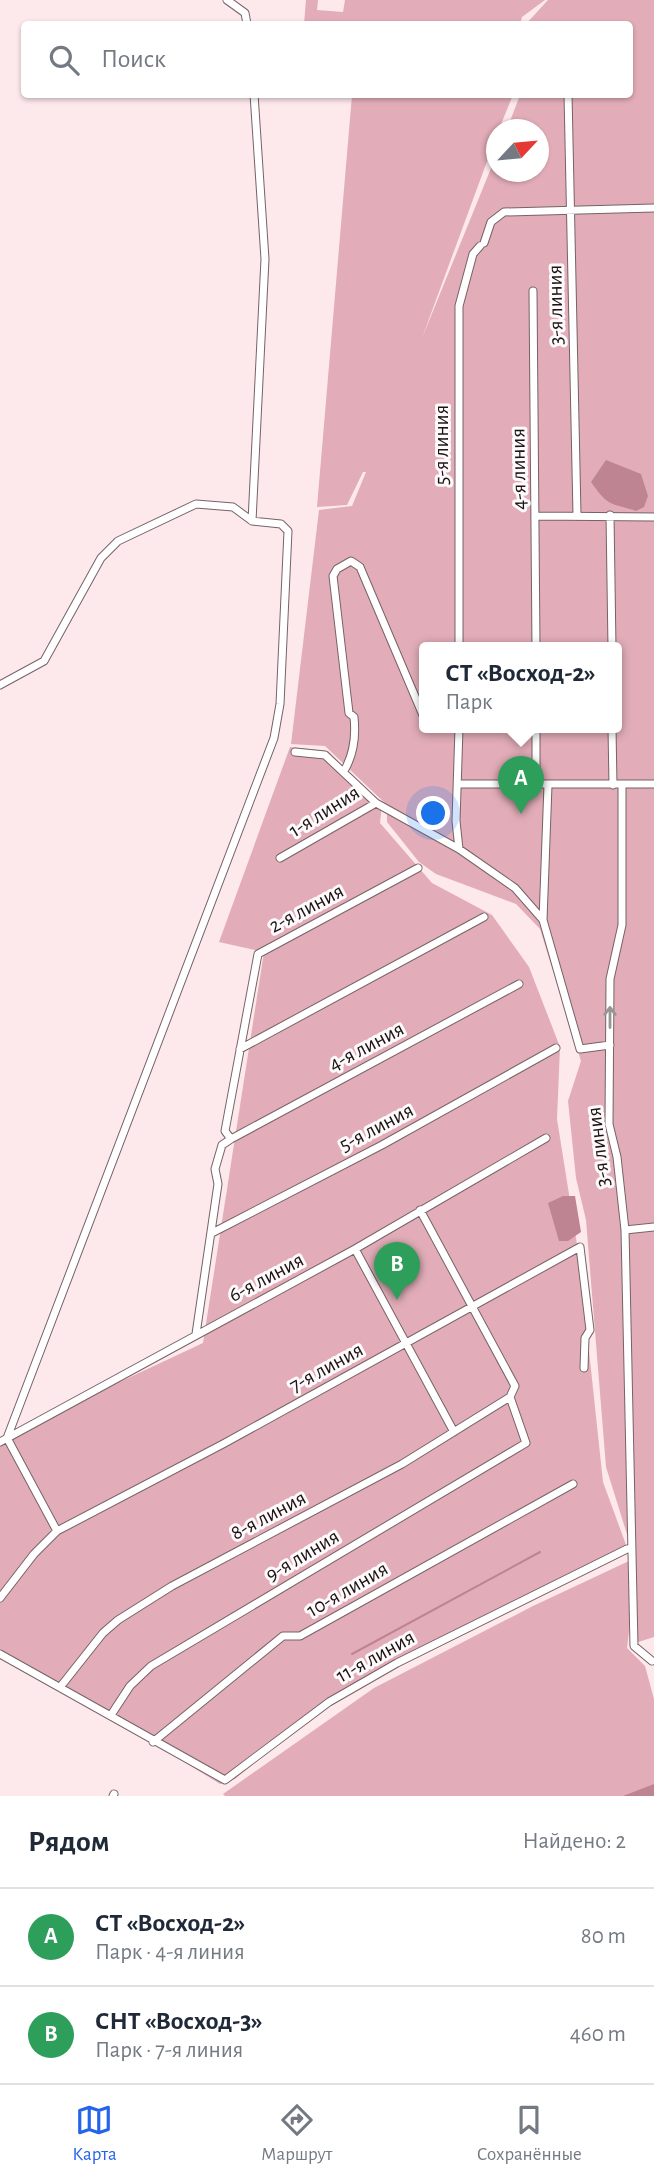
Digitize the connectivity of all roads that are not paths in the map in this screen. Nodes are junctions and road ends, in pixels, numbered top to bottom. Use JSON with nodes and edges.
{"nodes":[{"id":1,"x":227,"y":0,"type":"edge"},
{"id":2,"x":246,"y":21,"type":"edge"},
{"id":3,"x":254,"y":98,"type":"edge"},
{"id":4,"x":568,"y":98,"type":"edge"},
{"id":5,"x":654,"y":208,"type":"edge"},
{"id":6,"x":570,"y":209,"type":"junction"},
{"id":7,"x":533,"y":291,"type":"dead end"},
{"id":8,"x":610,"y":515,"type":"junction"},
{"id":9,"x":537,"y":516,"type":"junction"},
{"id":10,"x":577,"y":516,"type":"junction"},
{"id":11,"x":654,"y":517,"type":"edge"},
{"id":12,"x":252,"y":521,"type":"junction"},
{"id":13,"x":459,"y":642,"type":"edge"},
{"id":14,"x":536,"y":642,"type":"edge"},
{"id":15,"x":612,"y":642,"type":"edge"},
{"id":16,"x":0,"y":685,"type":"edge"},
{"id":17,"x":419,"y":706,"type":"edge"},
{"id":18,"x":459,"y":733,"type":"edge"},
{"id":19,"x":536,"y":733,"type":"edge"},
{"id":20,"x":612,"y":733,"type":"edge"},
{"id":21,"x":295,"y":752,"type":"dead end"},
{"id":22,"x":344,"y":771,"type":"junction"},
{"id":23,"x":460,"y":784,"type":"junction"},
{"id":24,"x":622,"y":784,"type":"junction"},
{"id":25,"x":654,"y":784,"type":"edge"},
{"id":26,"x":536,"y":785,"type":"junction"},
{"id":27,"x":548,"y":785,"type":"junction"},
{"id":28,"x":613,"y":785,"type":"junction"},
{"id":29,"x":378,"y":806,"type":"junction"},
{"id":30,"x":459,"y":849,"type":"junction"},
{"id":31,"x":280,"y":858,"type":"dead end"},
{"id":32,"x":418,"y":868,"type":"dead end"},
{"id":33,"x":484,"y":917,"type":"dead end"},
{"id":34,"x":542,"y":920,"type":"junction"},
{"id":35,"x":519,"y":984,"type":"dead end"},
{"id":36,"x":610,"y":1045,"type":"junction"},
{"id":37,"x":240,"y":1048,"type":"junction"},
{"id":38,"x":556,"y":1048,"type":"dead end"},
{"id":39,"x":547,"y":1138,"type":"dead end"},
{"id":40,"x":231,"y":1139,"type":"junction"},
{"id":41,"x":420,"y":1210,"type":"junction"},
{"id":42,"x":654,"y":1227,"type":"edge"},
{"id":43,"x":625,"y":1230,"type":"junction"},
{"id":44,"x":212,"y":1233,"type":"junction"},
{"id":45,"x":355,"y":1249,"type":"junction"},
{"id":46,"x":473,"y":1307,"type":"junction"},
{"id":47,"x":196,"y":1334,"type":"junction"},
{"id":48,"x":407,"y":1343,"type":"junction"},
{"id":49,"x":584,"y":1368,"type":"dead end"},
{"id":50,"x":510,"y":1397,"type":"junction"},
{"id":51,"x":454,"y":1432,"type":"junction"},
{"id":52,"x":4,"y":1440,"type":"edge"},
{"id":53,"x":573,"y":1485,"type":"dead end"},
{"id":54,"x":57,"y":1531,"type":"junction"},
{"id":55,"x":630,"y":1549,"type":"junction"},
{"id":56,"x":0,"y":1598,"type":"edge"},
{"id":57,"x":0,"y":1654,"type":"edge"},
{"id":58,"x":652,"y":1661,"type":"dead end"},
{"id":59,"x":61,"y":1686,"type":"junction"},
{"id":60,"x":111,"y":1714,"type":"junction"},
{"id":61,"x":153,"y":1742,"type":"junction"}],
"edges":[{"from":1,"to":2,"type":"street"},
{"from":3,"to":12,"type":"street"},
{"from":4,"to":6,"type":"street","name":"3-я линия"},
{"from":5,"to":6,"type":"street","name":"5-я линия"},
{"from":6,"to":10,"type":"street","name":"3-я линия"},
{"from":6,"to":13,"type":"street","name":"5-я линия"},
{"from":7,"to":9,"type":"street","name":"4-я линия"},
{"from":8,"to":10,"type":"street"},
{"from":8,"to":11,"type":"street"},
{"from":8,"to":15,"type":"street"},
{"from":9,"to":10,"type":"street"},
{"from":9,"to":14,"type":"street","name":"4-я линия"},
{"from":12,"to":16,"type":"street"},
{"from":12,"to":52,"type":"street"},
{"from":17,"to":22,"type":"street"},
{"from":18,"to":23,"type":"street"},
{"from":19,"to":26,"type":"street"},
{"from":20,"to":28,"type":"street"},
{"from":21,"to":22,"type":"street","name":"1-я линия"},
{"from":22,"to":29,"type":"street","name":"1-я линия"},
{"from":23,"to":26,"type":"street"},
{"from":23,"to":30,"type":"street"},
{"from":24,"to":25,"type":"street"},
{"from":24,"to":28,"type":"street"},
{"from":36,"to":24,"type":"street","name":"3-я линия","one_way":true},
{"from":26,"to":27,"type":"street"},
{"from":27,"to":28,"type":"street"},
{"from":27,"to":34,"type":"street"},
{"from":29,"to":30,"type":"street"},
{"from":29,"to":31,"type":"street","name":"1-я линия"},
{"from":30,"to":34,"type":"street"},
{"from":32,"to":37,"type":"street","name":"2-я линия"},
{"from":33,"to":37,"type":"street"},
{"from":34,"to":36,"type":"street"},
{"from":35,"to":40,"type":"street","name":"4-я линия"},
{"from":36,"to":43,"type":"street","name":"3-я линия"},
{"from":37,"to":40,"type":"street"},
{"from":38,"to":44,"type":"street","name":"5-я линия"},
{"from":39,"to":41,"type":"street","name":"6-я линия"},
{"from":40,"to":44,"type":"street"},
{"from":41,"to":45,"type":"street","name":"6-я линия"},
{"from":41,"to":46,"type":"street"},
{"from":42,"to":43,"type":"street"},
{"from":43,"to":55,"type":"street","name":"3-я линия"},
{"from":44,"to":47,"type":"street"},
{"from":45,"to":47,"type":"street","name":"6-я линия"},
{"from":45,"to":48,"type":"street"},
{"from":46,"to":48,"type":"street","name":"7-я линия"},
{"from":46,"to":49,"type":"street","name":"7-я линия"},
{"from":46,"to":50,"type":"street"},
{"from":47,"to":52,"type":"street","name":"6-я линия"},
{"from":48,"to":51,"type":"street"},
{"from":48,"to":54,"type":"street","name":"7-я линия"},
{"from":50,"to":51,"type":"street","name":"8-я линия"},
{"from":50,"to":60,"type":"street","name":"9-я линия"},
{"from":51,"to":59,"type":"street","name":"8-я линия"},
{"from":52,"to":54,"type":"street"},
{"from":53,"to":61,"type":"street","name":"10-я линия"},
{"from":54,"to":56,"type":"street","name":"7-я линия"},
{"from":55,"to":58,"type":"street","name":"3-я линия"},
{"from":55,"to":61,"type":"street","name":"11-я линия"},
{"from":57,"to":59,"type":"street"},
{"from":59,"to":60,"type":"street"},
{"from":60,"to":61,"type":"street"}]}
